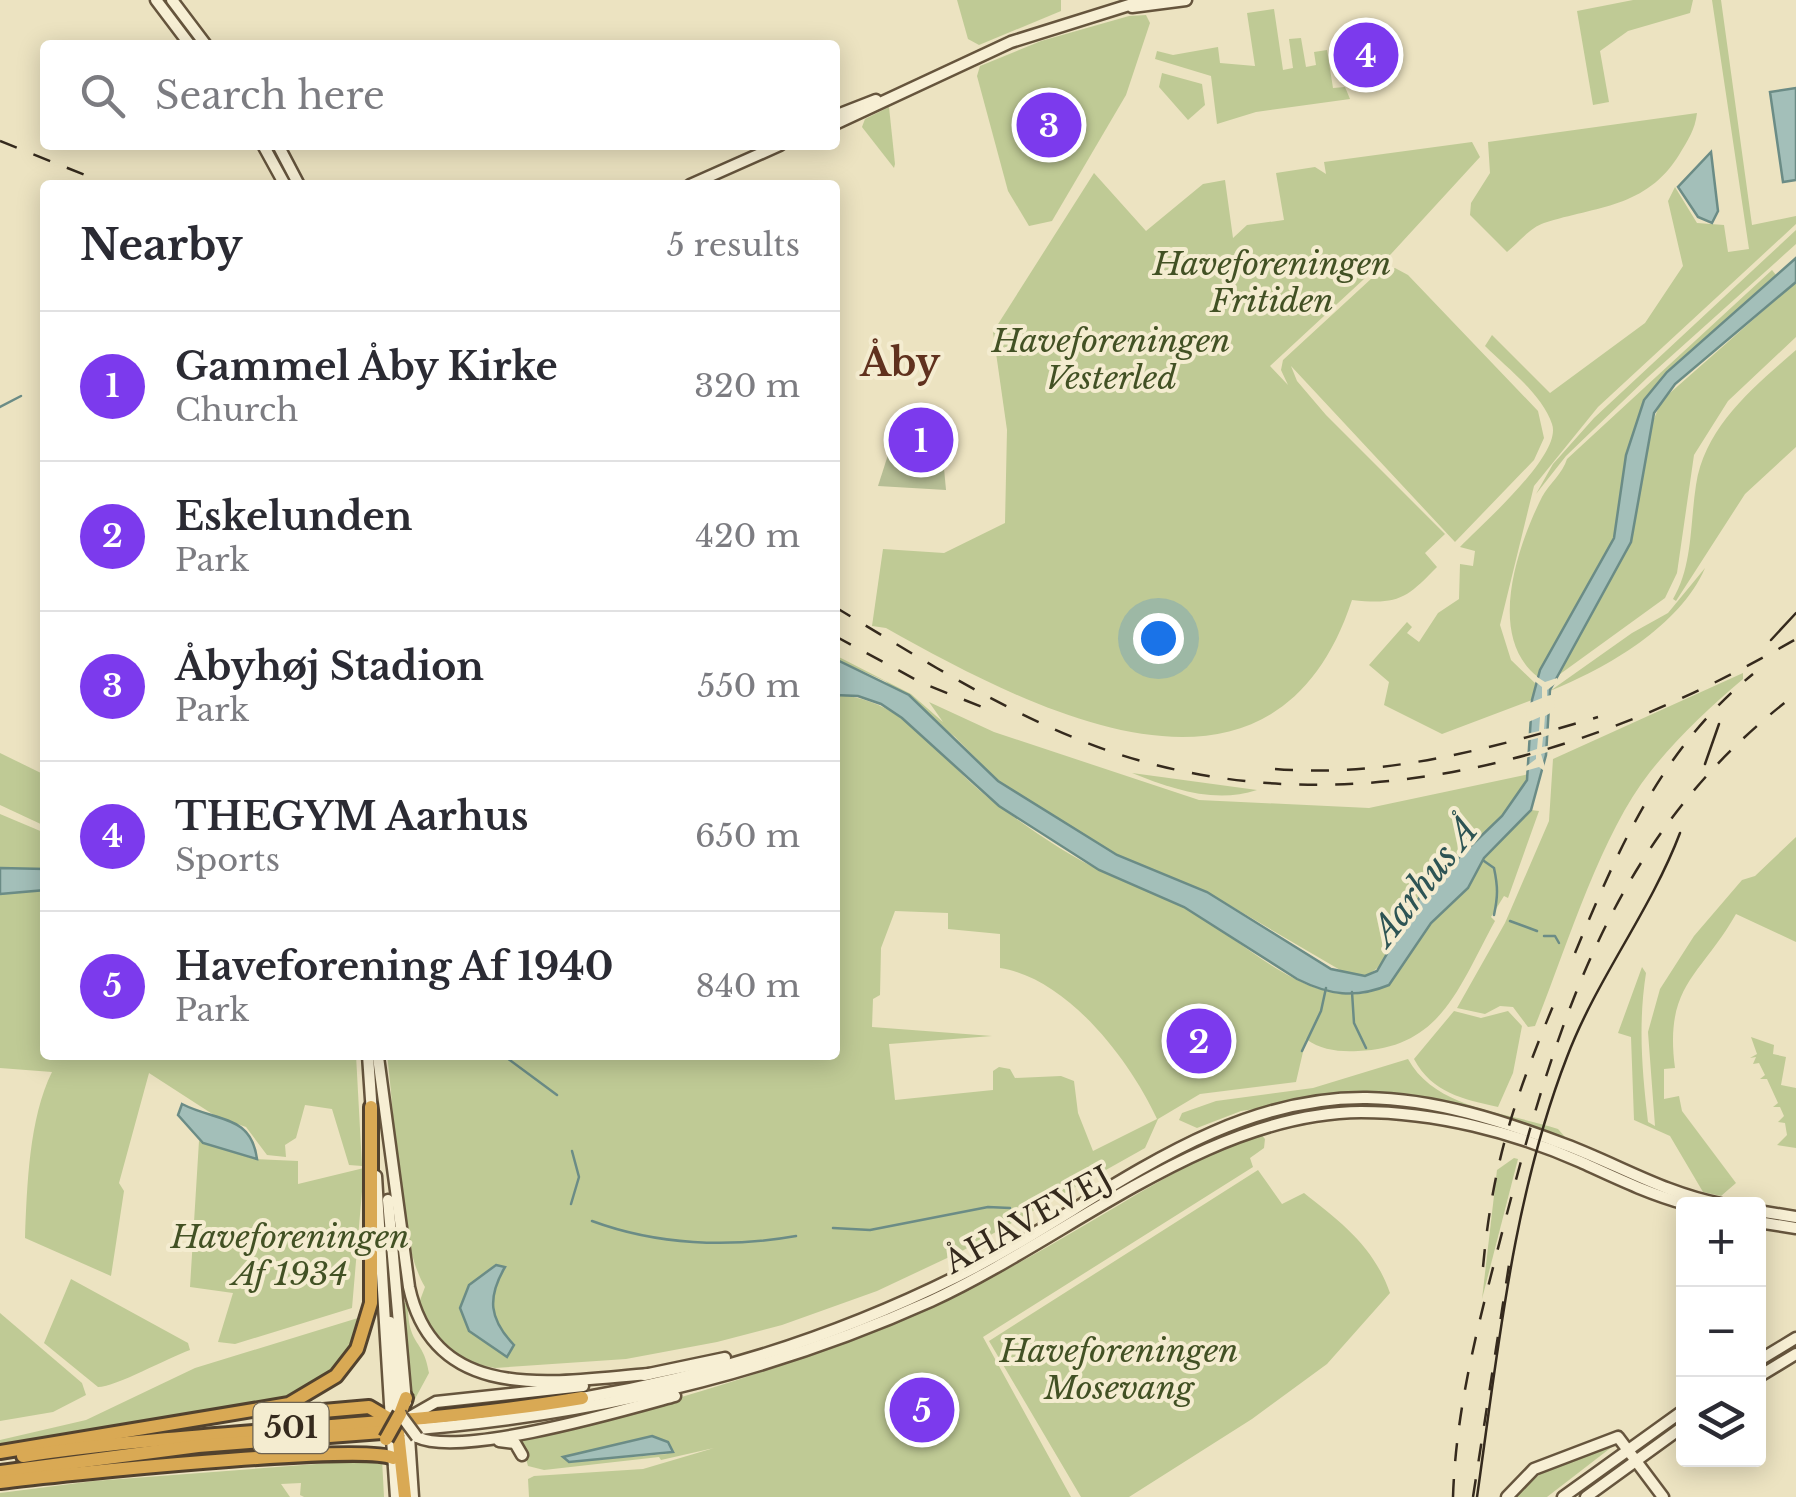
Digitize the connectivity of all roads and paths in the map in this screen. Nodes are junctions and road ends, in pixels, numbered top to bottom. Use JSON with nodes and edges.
{"nodes":[{"id":1,"x":156,"y":0,"type":"edge"},
{"id":2,"x":172,"y":0,"type":"edge"},
{"id":3,"x":1145,"y":0,"type":"edge"},
{"id":4,"x":1186,"y":0,"type":"edge"},
{"id":5,"x":1126,"y":6,"type":"junction"},
{"id":6,"x":186,"y":40,"type":"edge"},
{"id":7,"x":202,"y":40,"type":"edge"},
{"id":8,"x":883,"y":99,"type":"junction"},
{"id":9,"x":840,"y":114,"type":"edge"},
{"id":10,"x":840,"y":121,"type":"edge"},
{"id":11,"x":267,"y":150,"type":"edge"},
{"id":12,"x":281,"y":150,"type":"edge"},
{"id":13,"x":769,"y":150,"type":"edge"},
{"id":14,"x":282,"y":180,"type":"edge"},
{"id":15,"x":296,"y":180,"type":"edge"},
{"id":16,"x":701,"y":180,"type":"edge"},
{"id":17,"x":374,"y":1060,"type":"edge"},
{"id":18,"x":374,"y":1060,"type":"edge"},
{"id":19,"x":375,"y":1060,"type":"edge"},
{"id":20,"x":371,"y":1107,"type":"junction"},
{"id":21,"x":1191,"y":1146,"type":"junction"},
{"id":22,"x":1695,"y":1197,"type":"edge"},
{"id":23,"x":1676,"y":1200,"type":"edge"},
{"id":24,"x":1766,"y":1217,"type":"edge"},
{"id":25,"x":1796,"y":1217,"type":"edge"},
{"id":26,"x":1766,"y":1218,"type":"edge"},
{"id":27,"x":1796,"y":1228,"type":"edge"},
{"id":28,"x":390,"y":1295,"type":"junction"},
{"id":29,"x":390,"y":1310,"type":"junction"},
{"id":30,"x":870,"y":1314,"type":"junction"},
{"id":31,"x":1796,"y":1338,"type":"edge"},
{"id":32,"x":1796,"y":1354,"type":"edge"},
{"id":33,"x":1766,"y":1356,"type":"edge"},
{"id":34,"x":777,"y":1360,"type":"junction"},
{"id":35,"x":1766,"y":1372,"type":"edge"},
{"id":36,"x":649,"y":1374,"type":"junction"},
{"id":37,"x":582,"y":1398,"type":"joint"},
{"id":38,"x":1676,"y":1416,"type":"edge"},
{"id":39,"x":400,"y":1427,"type":"junction"},
{"id":40,"x":119,"y":1431,"type":"junction"},
{"id":41,"x":1676,"y":1432,"type":"edge"},
{"id":42,"x":458,"y":1440,"type":"junction"},
{"id":43,"x":1630,"y":1448,"type":"junction"},
{"id":44,"x":522,"y":1455,"type":"dead end"},
{"id":45,"x":0,"y":1456,"type":"edge"},
{"id":46,"x":1638,"y":1459,"type":"junction"},
{"id":47,"x":0,"y":1472,"type":"edge"},
{"id":48,"x":412,"y":1476,"type":"junction"},
{"id":49,"x":0,"y":1482,"type":"edge"},
{"id":50,"x":396,"y":1497,"type":"edge"},
{"id":51,"x":405,"y":1497,"type":"edge"},
{"id":52,"x":413,"y":1497,"type":"edge"},
{"id":53,"x":1507,"y":1497,"type":"edge"},
{"id":54,"x":1564,"y":1497,"type":"edge"},
{"id":55,"x":1586,"y":1497,"type":"edge"},
{"id":56,"x":1663,"y":1497,"type":"edge"}],
"edges":[{"from":1,"to":6,"type":"main road"},
{"from":2,"to":7,"type":"main road"},
{"from":3,"to":5,"type":"main road"},
{"from":4,"to":5,"type":"main road"},
{"from":5,"to":8,"type":"main road"},
{"from":8,"to":9,"type":"main road"},
{"from":8,"to":10,"type":"main road"},
{"from":11,"to":14,"type":"main road"},
{"from":12,"to":15,"type":"main road"},
{"from":13,"to":16,"type":"main road"},
{"from":17,"to":20,"type":"main road"},
{"from":18,"to":28,"type":"main road"},
{"from":19,"to":36,"type":"main road"},
{"from":20,"to":28,"type":"main road"},
{"from":20,"to":40,"type":"highway"},
{"from":21,"to":22,"type":"main road","name":"ÅHAVEVEJ"},
{"from":21,"to":23,"type":"main road"},
{"from":21,"to":30,"type":"main road","name":"ÅHAVEVEJ"},
{"from":21,"to":34,"type":"main road","name":"ÅHAVEVEJ"},
{"from":24,"to":25,"type":"main road"},
{"from":26,"to":27,"type":"main road"},
{"from":28,"to":29,"type":"main road"},
{"from":29,"to":39,"type":"main road"},
{"from":29,"to":39,"type":"main road"},
{"from":30,"to":36,"type":"main road"},
{"from":30,"to":37,"type":"main road","name":"ÅHAVEVEJ"},
{"from":31,"to":33,"type":"main road"},
{"from":32,"to":35,"type":"main road"},
{"from":34,"to":39,"type":"main road","name":"ÅHAVEVEJ"},
{"from":34,"to":42,"type":"main road"},
{"from":36,"to":39,"type":"main road"},
{"from":37,"to":45,"type":"highway","number":"501"},
{"from":38,"to":43,"type":"main road"},
{"from":39,"to":40,"type":"highway"},
{"from":39,"to":42,"type":"main road"},
{"from":39,"to":47,"type":"highway","number":"501"},
{"from":39,"to":48,"type":"main road"},
{"from":39,"to":48,"type":"main road"},
{"from":39,"to":49,"type":"highway"},
{"from":39,"to":50,"type":"main road"},
{"from":39,"to":51,"type":"highway"},
{"from":40,"to":45,"type":"highway"},
{"from":41,"to":46,"type":"main road"},
{"from":42,"to":44,"type":"main road"},
{"from":43,"to":46,"type":"main road"},
{"from":43,"to":53,"type":"main road"},
{"from":43,"to":54,"type":"main road"},
{"from":46,"to":55,"type":"main road"},
{"from":46,"to":56,"type":"main road"},
{"from":48,"to":52,"type":"main road"}]}
